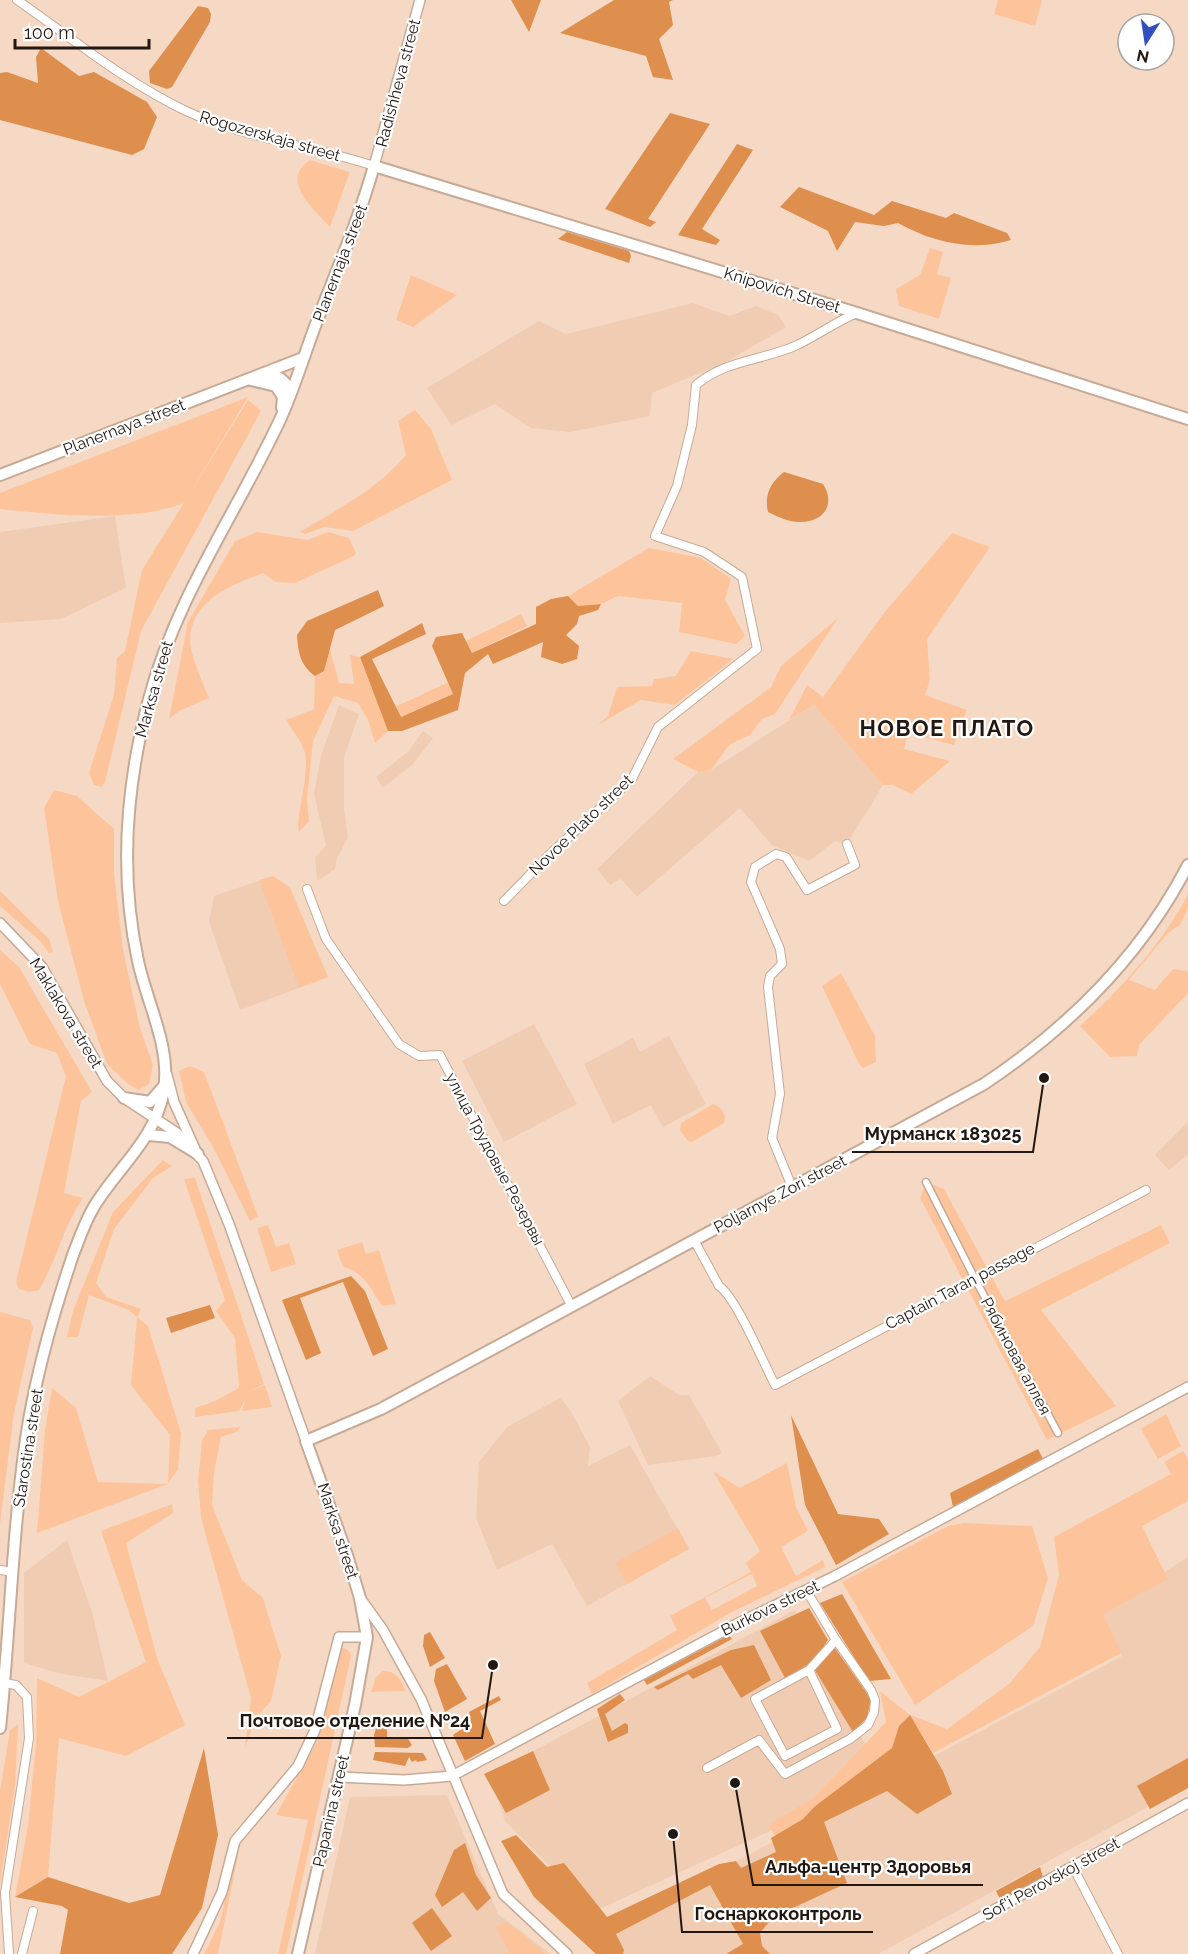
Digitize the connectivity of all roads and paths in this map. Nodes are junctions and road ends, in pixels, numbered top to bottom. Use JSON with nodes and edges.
{"nodes":[{"id":1,"x":17,"y":0,"type":"edge"},
{"id":2,"x":420,"y":0,"type":"edge"},
{"id":3,"x":374,"y":166,"type":"junction"},
{"id":4,"x":857,"y":313,"type":"junction"},
{"id":5,"x":303,"y":358,"type":"junction"},
{"id":6,"x":259,"y":376,"type":"junction"},
{"id":7,"x":248,"y":380,"type":"junction"},
{"id":8,"x":290,"y":396,"type":"junction"},
{"id":9,"x":281,"y":419,"type":"junction"},
{"id":10,"x":1188,"y":419,"type":"edge"},
{"id":11,"x":0,"y":475,"type":"edge"},
{"id":12,"x":848,"y":844,"type":"dead end"},
{"id":13,"x":1188,"y":865,"type":"edge"},
{"id":14,"x":307,"y":889,"type":"dead end"},
{"id":15,"x":504,"y":901,"type":"dead end"},
{"id":16,"x":0,"y":923,"type":"edge"},
{"id":17,"x":164,"y":1067,"type":"junction"},
{"id":18,"x":165,"y":1084,"type":"junction"},
{"id":19,"x":128,"y":1100,"type":"junction"},
{"id":20,"x":157,"y":1119,"type":"junction"},
{"id":21,"x":150,"y":1135,"type":"junction"},
{"id":22,"x":198,"y":1154,"type":"junction"},
{"id":23,"x":926,"y":1182,"type":"dead end"},
{"id":24,"x":792,"y":1187,"type":"junction"},
{"id":25,"x":1146,"y":1190,"type":"dead end"},
{"id":26,"x":693,"y":1240,"type":"junction"},
{"id":27,"x":975,"y":1279,"type":"junction"},
{"id":28,"x":571,"y":1305,"type":"junction"},
{"id":29,"x":1188,"y":1387,"type":"edge"},
{"id":30,"x":1058,"y":1433,"type":"dead end"},
{"id":31,"x":306,"y":1441,"type":"junction"},
{"id":32,"x":0,"y":1570,"type":"edge"},
{"id":33,"x":13,"y":1572,"type":"junction"},
{"id":34,"x":806,"y":1590,"type":"junction"},
{"id":35,"x":360,"y":1598,"type":"junction"},
{"id":36,"x":367,"y":1637,"type":"junction"},
{"id":37,"x":836,"y":1640,"type":"junction"},
{"id":38,"x":809,"y":1670,"type":"junction"},
{"id":39,"x":4,"y":1683,"type":"junction"},
{"id":40,"x":0,"y":1728,"type":"edge"},
{"id":41,"x":707,"y":1768,"type":"dead end"},
{"id":42,"x":452,"y":1776,"type":"junction"},
{"id":43,"x":339,"y":1777,"type":"junction"},
{"id":44,"x":1188,"y":1803,"type":"edge"},
{"id":45,"x":1073,"y":1867,"type":"junction"},
{"id":46,"x":33,"y":1911,"type":"dead end"},
{"id":47,"x":927,"y":1951,"type":"edge"},
{"id":48,"x":9,"y":1954,"type":"edge"},
{"id":49,"x":22,"y":1954,"type":"edge"},
{"id":50,"x":193,"y":1954,"type":"edge"},
{"id":51,"x":298,"y":1954,"type":"edge"},
{"id":52,"x":567,"y":1954,"type":"edge"},
{"id":53,"x":914,"y":1954,"type":"edge"},
{"id":54,"x":1118,"y":1954,"type":"edge"}],
"edges":[{"from":1,"to":3,"type":"street","name":"Rogozerskaja street"},
{"from":2,"to":3,"type":"street","name":"Radishheva street"},
{"from":3,"to":4,"type":"main road","name":"Knipovich Street"},
{"from":3,"to":5,"type":"main road","name":"Planernaja street"},
{"from":4,"to":10,"type":"main road","name":"Knipovich Street"},
{"from":4,"to":15,"type":"street"},
{"from":5,"to":6,"type":"main road"},
{"from":5,"to":8,"type":"main road","name":"Marksa street"},
{"from":6,"to":7,"type":"main road","name":"Planernaya street"},
{"from":6,"to":8,"type":"main road"},
{"from":7,"to":9,"type":"main road"},
{"from":7,"to":11,"type":"main road","name":"Planernaya street"},
{"from":8,"to":9,"type":"main road","name":"Marksa street"},
{"from":9,"to":17,"type":"main road","name":"Marksa street"},
{"from":12,"to":24,"type":"street"},
{"from":13,"to":24,"type":"main road","name":"Poljarnye Zori street"},
{"from":14,"to":28,"type":"street","name":"улица Трудовые Резервы"},
{"from":16,"to":19,"type":"street","name":"Maklakova street"},
{"from":17,"to":18,"type":"main road","name":"Marksa street"},
{"from":17,"to":22,"type":"street"},
{"from":18,"to":19,"type":"main road"},
{"from":18,"to":20,"type":"main road","name":"Marksa street"},
{"from":19,"to":20,"type":"street","name":"Marksa street"},
{"from":20,"to":21,"type":"main road","name":"Starostina street"},
{"from":20,"to":22,"type":"street","name":"Marksa street"},
{"from":21,"to":22,"type":"main road"},
{"from":21,"to":33,"type":"main road","name":"Starostina street"},
{"from":22,"to":31,"type":"street","name":"Marksa street"},
{"from":23,"to":27,"type":"street","name":"Рябиновая аллея"},
{"from":24,"to":26,"type":"main road","name":"Poljarnye Zori street"},
{"from":25,"to":27,"type":"street","name":"Captain Taran passage"},
{"from":26,"to":27,"type":"street","name":"Captain Taran passage"},
{"from":26,"to":28,"type":"main road","name":"Poljarnye Zori street"},
{"from":27,"to":30,"type":"street","name":"Рябиновая аллея"},
{"from":28,"to":31,"type":"main road","name":"Poljarnye Zori street"},
{"from":29,"to":34,"type":"street","name":"Burkova street"},
{"from":31,"to":35,"type":"main road","name":"Marksa street"},
{"from":32,"to":33,"type":"street"},
{"from":33,"to":39,"type":"main road","name":"Starostina street"},
{"from":34,"to":37,"type":"street"},
{"from":34,"to":42,"type":"street","name":"Burkova street"},
{"from":35,"to":36,"type":"main road","name":"Papanina street"},
{"from":35,"to":42,"type":"street","name":"Marksa street"},
{"from":36,"to":43,"type":"main road","name":"Papanina street"},
{"from":36,"to":50,"type":"street"},
{"from":37,"to":38,"type":"street"},
{"from":37,"to":41,"type":"street"},
{"from":38,"to":38,"type":"street"},
{"from":39,"to":40,"type":"main road","name":"Starostina street"},
{"from":39,"to":48,"type":"street"},
{"from":42,"to":43,"type":"street","name":"Burkova street"},
{"from":42,"to":52,"type":"street","name":"Marksa street"},
{"from":43,"to":51,"type":"main road","name":"Papanina street"},
{"from":44,"to":45,"type":"street","name":"Sof'i Perovskoj street"},
{"from":45,"to":47,"type":"street","name":"Sof'i Perovskoj street"},
{"from":45,"to":54,"type":"street"},
{"from":46,"to":49,"type":"street"},
{"from":47,"to":53,"type":"street","name":"Sof'i Perovskoj street"}]}
